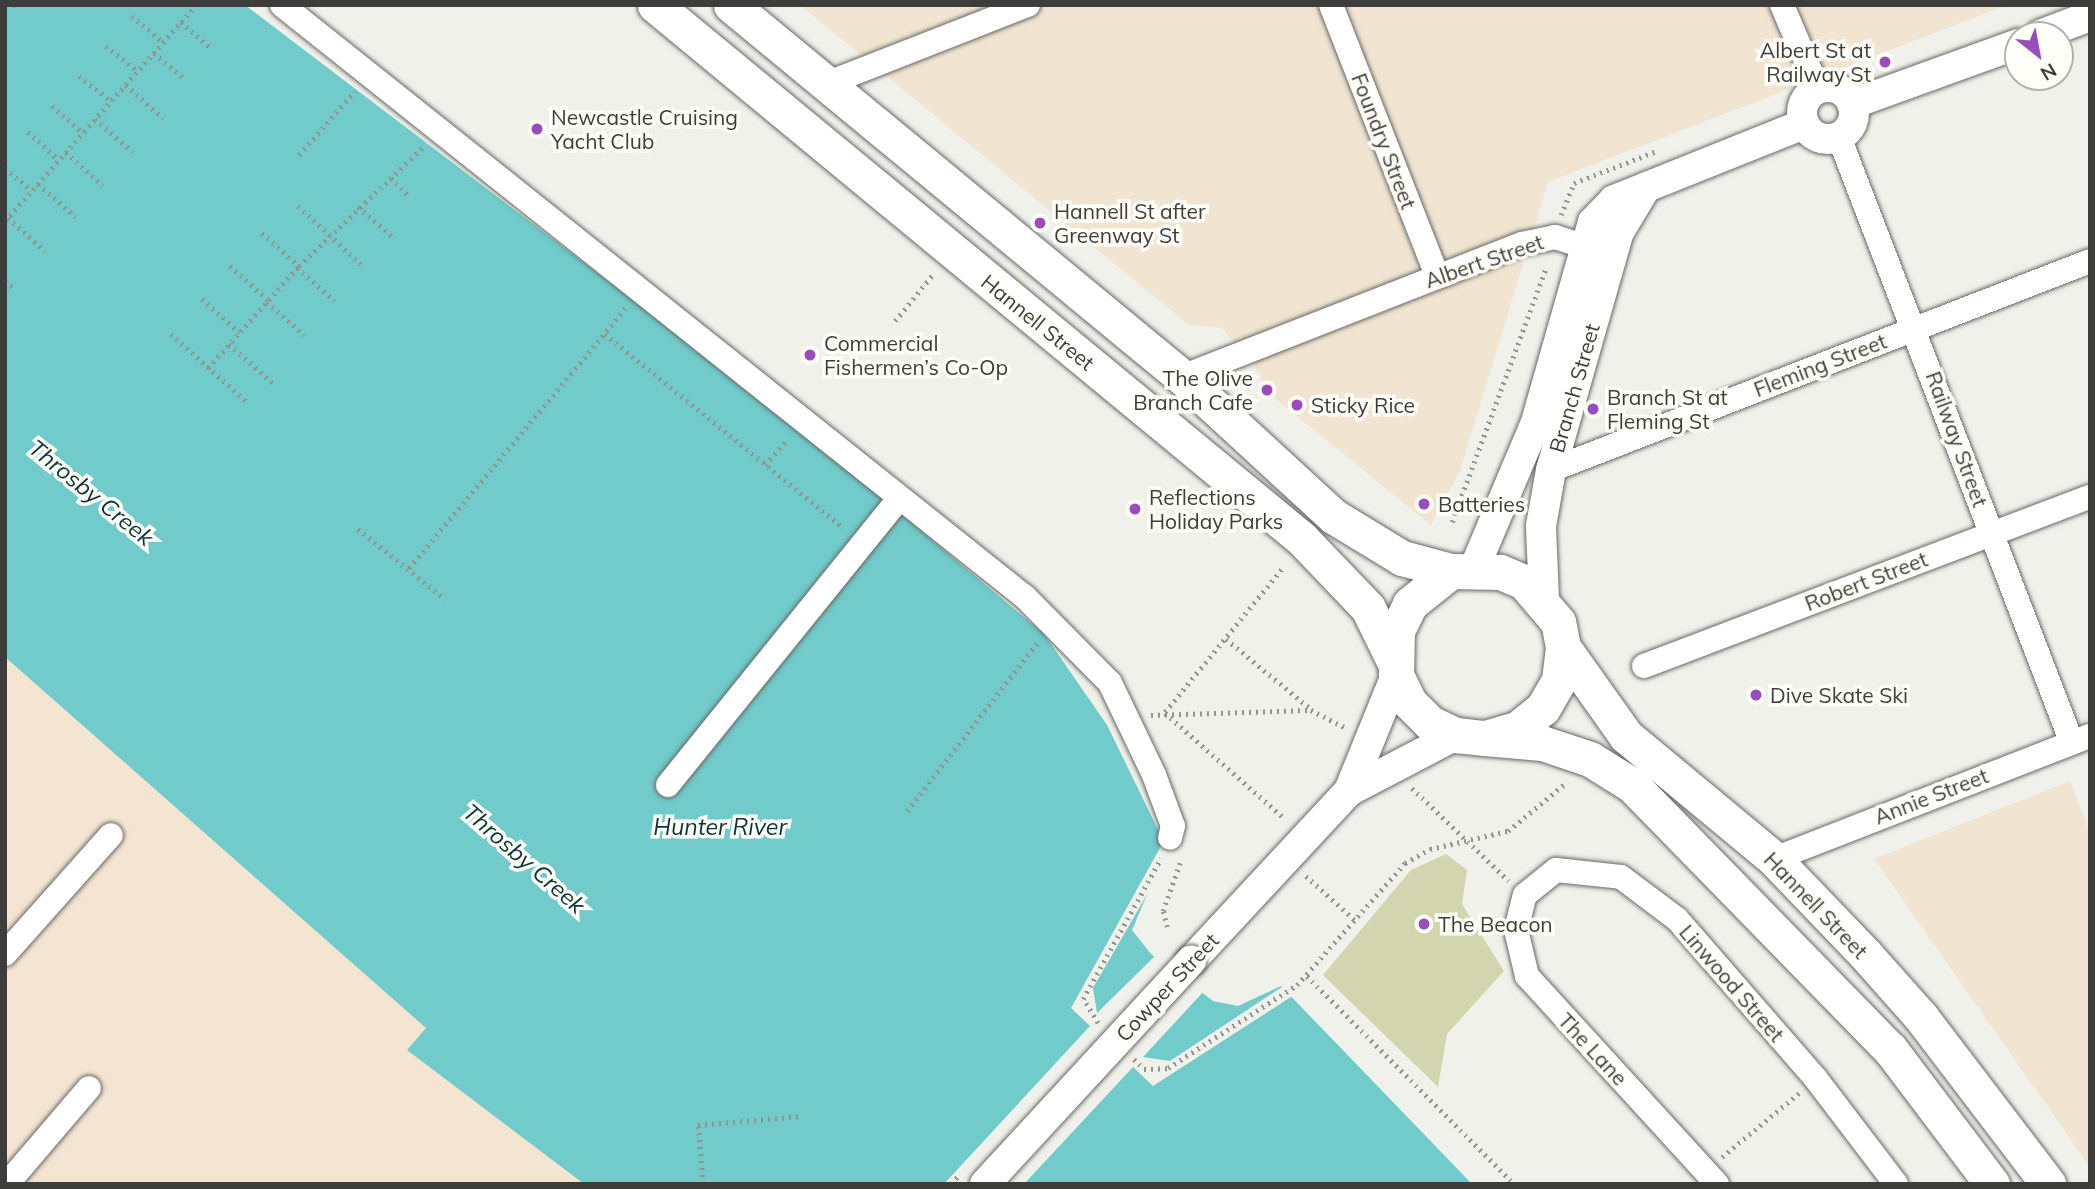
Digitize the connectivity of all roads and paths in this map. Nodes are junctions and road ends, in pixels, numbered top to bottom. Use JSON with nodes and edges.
{"nodes":[{"id":1,"x":184,"y":5,"type":"edge"},
{"id":2,"x":196,"y":5,"type":"edge"},
{"id":3,"x":282,"y":5,"type":"edge"},
{"id":4,"x":655,"y":5,"type":"edge"},
{"id":5,"x":731,"y":5,"type":"edge"},
{"id":6,"x":1028,"y":5,"type":"edge"},
{"id":7,"x":1331,"y":5,"type":"edge"},
{"id":8,"x":1782,"y":5,"type":"edge"},
{"id":9,"x":191,"y":11,"type":"junction"},
{"id":10,"x":132,"y":16,"type":"dead end"},
{"id":11,"x":181,"y":22,"type":"junction"},
{"id":12,"x":163,"y":42,"type":"junction"},
{"id":13,"x":106,"y":46,"type":"dead end"},
{"id":14,"x":211,"y":48,"type":"dead end"},
{"id":15,"x":2004,"y":49,"type":"edge"},
{"id":16,"x":154,"y":53,"type":"junction"},
{"id":17,"x":138,"y":71,"type":"junction"},
{"id":18,"x":370,"y":75,"type":"junction"},
{"id":19,"x":79,"y":76,"type":"dead end"},
{"id":20,"x":185,"y":79,"type":"dead end"},
{"id":21,"x":826,"y":84,"type":"junction"},
{"id":22,"x":126,"y":85,"type":"junction"},
{"id":23,"x":1818,"y":89,"type":"junction"},
{"id":24,"x":111,"y":101,"type":"junction"},
{"id":25,"x":1852,"y":104,"type":"junction"},
{"id":26,"x":52,"y":106,"type":"dead end"},
{"id":27,"x":163,"y":118,"type":"dead end"},
{"id":28,"x":95,"y":119,"type":"junction"},
{"id":29,"x":1804,"y":124,"type":"junction"},
{"id":30,"x":28,"y":132,"type":"dead end"},
{"id":31,"x":83,"y":133,"type":"junction"},
{"id":32,"x":1839,"y":137,"type":"junction"},
{"id":33,"x":425,"y":144,"type":"dead end"},
{"id":34,"x":66,"y":152,"type":"junction"},
{"id":35,"x":134,"y":152,"type":"dead end"},
{"id":36,"x":299,"y":155,"type":"dead end"},
{"id":37,"x":59,"y":160,"type":"junction"},
{"id":38,"x":5,"y":168,"type":"edge"},
{"id":39,"x":391,"y":178,"type":"junction"},
{"id":40,"x":1574,"y":183,"type":"dead end"},
{"id":41,"x":38,"y":184,"type":"junction"},
{"id":42,"x":103,"y":186,"type":"dead end"},
{"id":43,"x":1646,"y":187,"type":"junction"},
{"id":44,"x":32,"y":191,"type":"junction"},
{"id":45,"x":410,"y":198,"type":"dead end"},
{"id":46,"x":298,"y":206,"type":"dead end"},
{"id":47,"x":358,"y":207,"type":"junction"},
{"id":48,"x":1560,"y":216,"type":"dead end"},
{"id":49,"x":76,"y":217,"type":"dead end"},
{"id":50,"x":6,"y":220,"type":"edge"},
{"id":51,"x":262,"y":233,"type":"dead end"},
{"id":52,"x":329,"y":236,"type":"junction"},
{"id":53,"x":393,"y":237,"type":"dead end"},
{"id":54,"x":1583,"y":246,"type":"junction"},
{"id":55,"x":45,"y":251,"type":"dead end"},
{"id":56,"x":2090,"y":261,"type":"edge"},
{"id":57,"x":230,"y":266,"type":"dead end"},
{"id":58,"x":298,"y":267,"type":"junction"},
{"id":59,"x":364,"y":267,"type":"dead end"},
{"id":60,"x":1545,"y":270,"type":"dead end"},
{"id":61,"x":1437,"y":276,"type":"junction"},
{"id":62,"x":930,"y":278,"type":"dead end"},
{"id":63,"x":5,"y":281,"type":"edge"},
{"id":64,"x":14,"y":288,"type":"dead end"},
{"id":65,"x":202,"y":299,"type":"dead end"},
{"id":66,"x":633,"y":300,"type":"dead end"},
{"id":67,"x":268,"y":301,"type":"junction"},
{"id":68,"x":335,"y":301,"type":"dead end"},
{"id":69,"x":895,"y":321,"type":"dead end"},
{"id":70,"x":1916,"y":328,"type":"junction"},
{"id":71,"x":239,"y":332,"type":"junction"},
{"id":72,"x":171,"y":334,"type":"dead end"},
{"id":73,"x":605,"y":334,"type":"junction"},
{"id":74,"x":304,"y":335,"type":"dead end"},
{"id":75,"x":229,"y":344,"type":"junction"},
{"id":76,"x":208,"y":369,"type":"junction"},
{"id":77,"x":1182,"y":377,"type":"junction"},
{"id":78,"x":273,"y":383,"type":"dead end"},
{"id":79,"x":247,"y":402,"type":"dead end"},
{"id":80,"x":795,"y":431,"type":"dead end"},
{"id":81,"x":765,"y":466,"type":"junction"},
{"id":82,"x":1551,"y":470,"type":"junction"},
{"id":83,"x":2090,"y":497,"type":"edge"},
{"id":84,"x":892,"y":507,"type":"dead end"},
{"id":85,"x":1452,"y":523,"type":"dead end"},
{"id":86,"x":358,"y":529,"type":"dead end"},
{"id":87,"x":1992,"y":533,"type":"junction"},
{"id":88,"x":864,"y":544,"type":"junction"},
{"id":89,"x":1284,"y":566,"type":"dead end"},
{"id":90,"x":409,"y":568,"type":"junction"},
{"id":91,"x":1463,"y":570,"type":"junction"},
{"id":92,"x":445,"y":599,"type":"dead end"},
{"id":93,"x":1544,"y":599,"type":"junction"},
{"id":94,"x":1044,"y":634,"type":"dead end"},
{"id":95,"x":1225,"y":639,"type":"junction"},
{"id":96,"x":1563,"y":647,"type":"junction"},
{"id":97,"x":1644,"y":666,"type":"dead end"},
{"id":98,"x":1395,"y":668,"type":"junction"},
{"id":99,"x":1311,"y":710,"type":"junction"},
{"id":100,"x":1164,"y":712,"type":"junction"},
{"id":101,"x":1354,"y":732,"type":"dead end"},
{"id":102,"x":1471,"y":737,"type":"junction"},
{"id":103,"x":2081,"y":739,"type":"edge"},
{"id":104,"x":1566,"y":783,"type":"dead end"},
{"id":105,"x":668,"y":785,"type":"dead end"},
{"id":106,"x":1349,"y":791,"type":"junction"},
{"id":107,"x":1415,"y":791,"type":"dead end"},
{"id":108,"x":907,"y":811,"type":"dead end"},
{"id":109,"x":1282,"y":816,"type":"dead end"},
{"id":110,"x":1171,"y":832,"type":"joint"},
{"id":111,"x":111,"y":835,"type":"dead end"},
{"id":112,"x":1466,"y":842,"type":"junction"},
{"id":113,"x":1774,"y":859,"type":"junction"},
{"id":114,"x":1306,"y":876,"type":"dead end"},
{"id":115,"x":1525,"y":895,"type":"junction"},
{"id":116,"x":1355,"y":920,"type":"junction"},
{"id":117,"x":1167,"y":927,"type":"dead end"},
{"id":118,"x":5,"y":954,"type":"edge"},
{"id":119,"x":1307,"y":976,"type":"junction"},
{"id":120,"x":1297,"y":985,"type":"dead end"},
{"id":121,"x":1816,"y":1079,"type":"junction"},
{"id":122,"x":89,"y":1088,"type":"dead end"},
{"id":123,"x":801,"y":1116,"type":"dead end"},
{"id":124,"x":1711,"y":1177,"type":"edge"},
{"id":125,"x":7,"y":1184,"type":"edge"},
{"id":126,"x":703,"y":1184,"type":"edge"},
{"id":127,"x":985,"y":1184,"type":"edge"},
{"id":128,"x":1514,"y":1184,"type":"edge"},
{"id":129,"x":1896,"y":1184,"type":"edge"},
{"id":130,"x":1992,"y":1184,"type":"edge"},
{"id":131,"x":2048,"y":1184,"type":"edge"}],
"edges":[{"from":1,"to":9,"type":"path"},
{"from":2,"to":9,"type":"path"},
{"from":3,"to":18,"type":"street"},
{"from":4,"to":98,"type":"highway","name":"Hannell Street"},
{"from":5,"to":21,"type":"highway"},
{"from":6,"to":21,"type":"street"},
{"from":7,"to":61,"type":"street","name":"Foundry Street"},
{"from":8,"to":23,"type":"street"},
{"from":9,"to":11,"type":"path"},
{"from":10,"to":12,"type":"path"},
{"from":11,"to":12,"type":"path"},
{"from":11,"to":14,"type":"path"},
{"from":12,"to":16,"type":"path"},
{"from":13,"to":17,"type":"path"},
{"from":15,"to":25,"type":"main road"},
{"from":16,"to":17,"type":"path"},
{"from":16,"to":20,"type":"path"},
{"from":17,"to":22,"type":"path"},
{"from":18,"to":36,"type":"path"},
{"from":18,"to":110,"type":"street"},
{"from":19,"to":24,"type":"path"},
{"from":21,"to":77,"type":"highway"},
{"from":22,"to":24,"type":"path"},
{"from":22,"to":27,"type":"path"},
{"from":23,"to":25,"type":"main road"},
{"from":23,"to":29,"type":"main road"},
{"from":24,"to":28,"type":"path"},
{"from":25,"to":32,"type":"main road"},
{"from":26,"to":31,"type":"path"},
{"from":28,"to":31,"type":"path"},
{"from":28,"to":35,"type":"path"},
{"from":29,"to":32,"type":"main road"},
{"from":29,"to":43,"type":"main road"},
{"from":30,"to":37,"type":"path"},
{"from":31,"to":34,"type":"path"},
{"from":32,"to":70,"type":"street","name":"Railway Street"},
{"from":33,"to":39,"type":"path"},
{"from":34,"to":37,"type":"path"},
{"from":34,"to":42,"type":"path"},
{"from":37,"to":41,"type":"path"},
{"from":38,"to":44,"type":"path"},
{"from":39,"to":45,"type":"path"},
{"from":39,"to":47,"type":"path"},
{"from":40,"to":48,"type":"path"},
{"from":41,"to":44,"type":"path"},
{"from":41,"to":49,"type":"path"},
{"from":43,"to":54,"type":"main road"},
{"from":43,"to":82,"type":"main road","name":"Branch Street"},
{"from":44,"to":50,"type":"path"},
{"from":46,"to":52,"type":"path"},
{"from":47,"to":52,"type":"path"},
{"from":47,"to":53,"type":"path"},
{"from":50,"to":55,"type":"path"},
{"from":51,"to":58,"type":"path"},
{"from":52,"to":58,"type":"path"},
{"from":52,"to":59,"type":"path"},
{"from":54,"to":61,"type":"street","name":"Albert Street"},
{"from":54,"to":91,"type":"main road","name":"Branch Street"},
{"from":56,"to":70,"type":"street","name":"Fleming Street"},
{"from":57,"to":67,"type":"path"},
{"from":58,"to":67,"type":"path"},
{"from":58,"to":68,"type":"path"},
{"from":60,"to":85,"type":"path"},
{"from":61,"to":77,"type":"street","name":"Albert Street"},
{"from":62,"to":69,"type":"path"},
{"from":63,"to":64,"type":"path"},
{"from":65,"to":71,"type":"path"},
{"from":66,"to":73,"type":"path"},
{"from":67,"to":71,"type":"path"},
{"from":67,"to":74,"type":"path"},
{"from":70,"to":82,"type":"street","name":"Fleming Street"},
{"from":70,"to":87,"type":"street","name":"Railway Street"},
{"from":71,"to":75,"type":"path"},
{"from":72,"to":76,"type":"path"},
{"from":73,"to":81,"type":"path"},
{"from":73,"to":90,"type":"path"},
{"from":75,"to":76,"type":"path"},
{"from":75,"to":78,"type":"path"},
{"from":76,"to":79,"type":"path"},
{"from":77,"to":91,"type":"highway"},
{"from":80,"to":81,"type":"path"},
{"from":81,"to":88,"type":"path"},
{"from":82,"to":93,"type":"main road","name":"Branch Street"},
{"from":83,"to":87,"type":"street","name":"Robert Street"},
{"from":84,"to":88,"type":"street"},
{"from":86,"to":90,"type":"path"},
{"from":87,"to":97,"type":"street","name":"Robert Street"},
{"from":87,"to":103,"type":"street","name":"Railway Street"},
{"from":88,"to":105,"type":"street"},
{"from":89,"to":95,"type":"path"},
{"from":90,"to":92,"type":"path"},
{"from":91,"to":93,"type":"highway"},
{"from":91,"to":98,"type":"highway"},
{"from":93,"to":96,"type":"highway"},
{"from":94,"to":108,"type":"path"},
{"from":95,"to":99,"type":"path"},
{"from":95,"to":100,"type":"path"},
{"from":96,"to":102,"type":"highway"},
{"from":96,"to":113,"type":"highway","name":"Hannell Street"},
{"from":98,"to":102,"type":"highway"},
{"from":98,"to":106,"type":"main road","name":"Cowper Street"},
{"from":99,"to":100,"type":"path"},
{"from":99,"to":101,"type":"path"},
{"from":100,"to":109,"type":"path"},
{"from":102,"to":106,"type":"main road","name":"Cowper Street"},
{"from":102,"to":130,"type":"highway","name":"Hannell Street"},
{"from":103,"to":113,"type":"street","name":"Annie Street"},
{"from":104,"to":112,"type":"path"},
{"from":106,"to":127,"type":"main road","name":"Cowper Street","bridge":true},
{"from":107,"to":112,"type":"path"},
{"from":110,"to":117,"type":"path"},
{"from":111,"to":118,"type":"street"},
{"from":112,"to":115,"type":"path"},
{"from":112,"to":116,"type":"path"},
{"from":113,"to":131,"type":"highway","name":"Hannell Street"},
{"from":114,"to":116,"type":"path"},
{"from":115,"to":121,"type":"street","name":"Linwood Street"},
{"from":115,"to":124,"type":"street","name":"The Lane"},
{"from":116,"to":119,"type":"path"},
{"from":119,"to":120,"type":"path"},
{"from":119,"to":128,"type":"path"},
{"from":121,"to":124,"type":"path"},
{"from":121,"to":129,"type":"street","name":"Linwood Street"},
{"from":122,"to":125,"type":"street"},
{"from":123,"to":126,"type":"path"}]}
